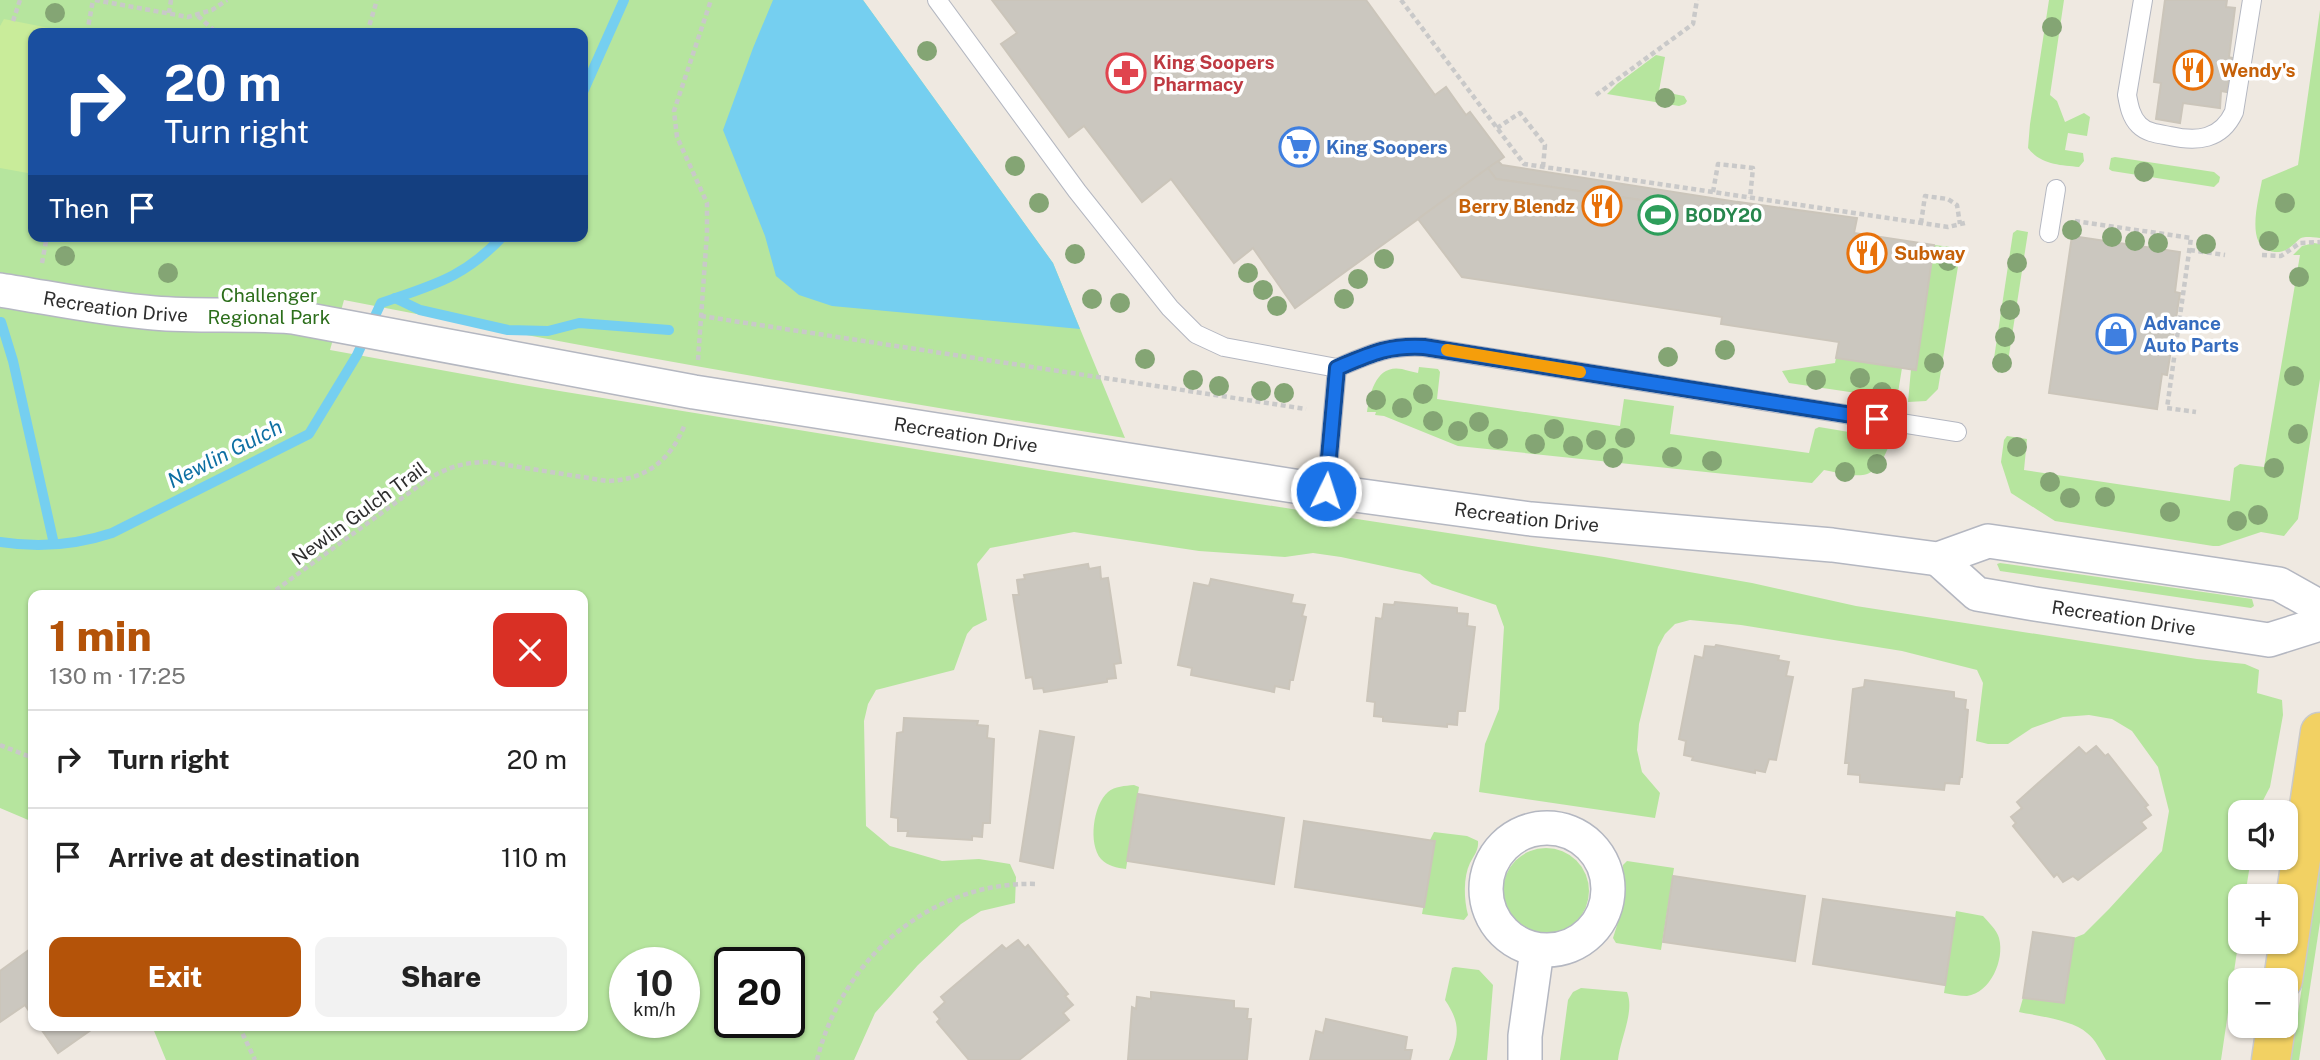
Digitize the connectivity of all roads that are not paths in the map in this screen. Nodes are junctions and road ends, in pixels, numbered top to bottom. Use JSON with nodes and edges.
{"nodes":[{"id":1,"x":937,"y":0,"type":"edge"},
{"id":2,"x":2143,"y":0,"type":"edge"},
{"id":3,"x":2252,"y":0,"type":"edge"},
{"id":4,"x":2056,"y":189,"type":"dead end"},
{"id":5,"x":2051,"y":226,"type":"road end"},
{"id":6,"x":0,"y":290,"type":"edge"},
{"id":7,"x":1337,"y":368,"type":"junction"},
{"id":8,"x":1957,"y":432,"type":"dead end"},
{"id":9,"x":1326,"y":491,"type":"junction"},
{"id":10,"x":1938,"y":559,"type":"junction"},
{"id":11,"x":2320,"y":607,"type":"edge"},
{"id":12,"x":2320,"y":624,"type":"edge"},
{"id":13,"x":2320,"y":733,"type":"edge"},
{"id":14,"x":1537,"y":950,"type":"dead end"},
{"id":15,"x":2285,"y":968,"type":"edge"},
{"id":16,"x":2274,"y":1038,"type":"edge"},
{"id":17,"x":1525,"y":1060,"type":"edge"},
{"id":18,"x":2271,"y":1060,"type":"edge"}],
"edges":[{"from":1,"to":7,"type":"lane"},
{"from":2,"to":3,"type":"lane"},
{"from":4,"to":5,"type":"lane"},
{"from":6,"to":9,"type":"street","name":"Recreation Drive"},
{"from":7,"to":8,"type":"lane"},
{"from":7,"to":9,"type":"lane"},
{"from":9,"to":10,"type":"street","name":"Recreation Drive"},
{"from":10,"to":11,"type":"street","name":"Recreation Drive"},
{"from":10,"to":12,"type":"street","name":"Recreation Drive"},
{"from":13,"to":15,"type":"main road"},
{"from":14,"to":17,"type":"street"},
{"from":16,"to":18,"type":"main road"}]}
